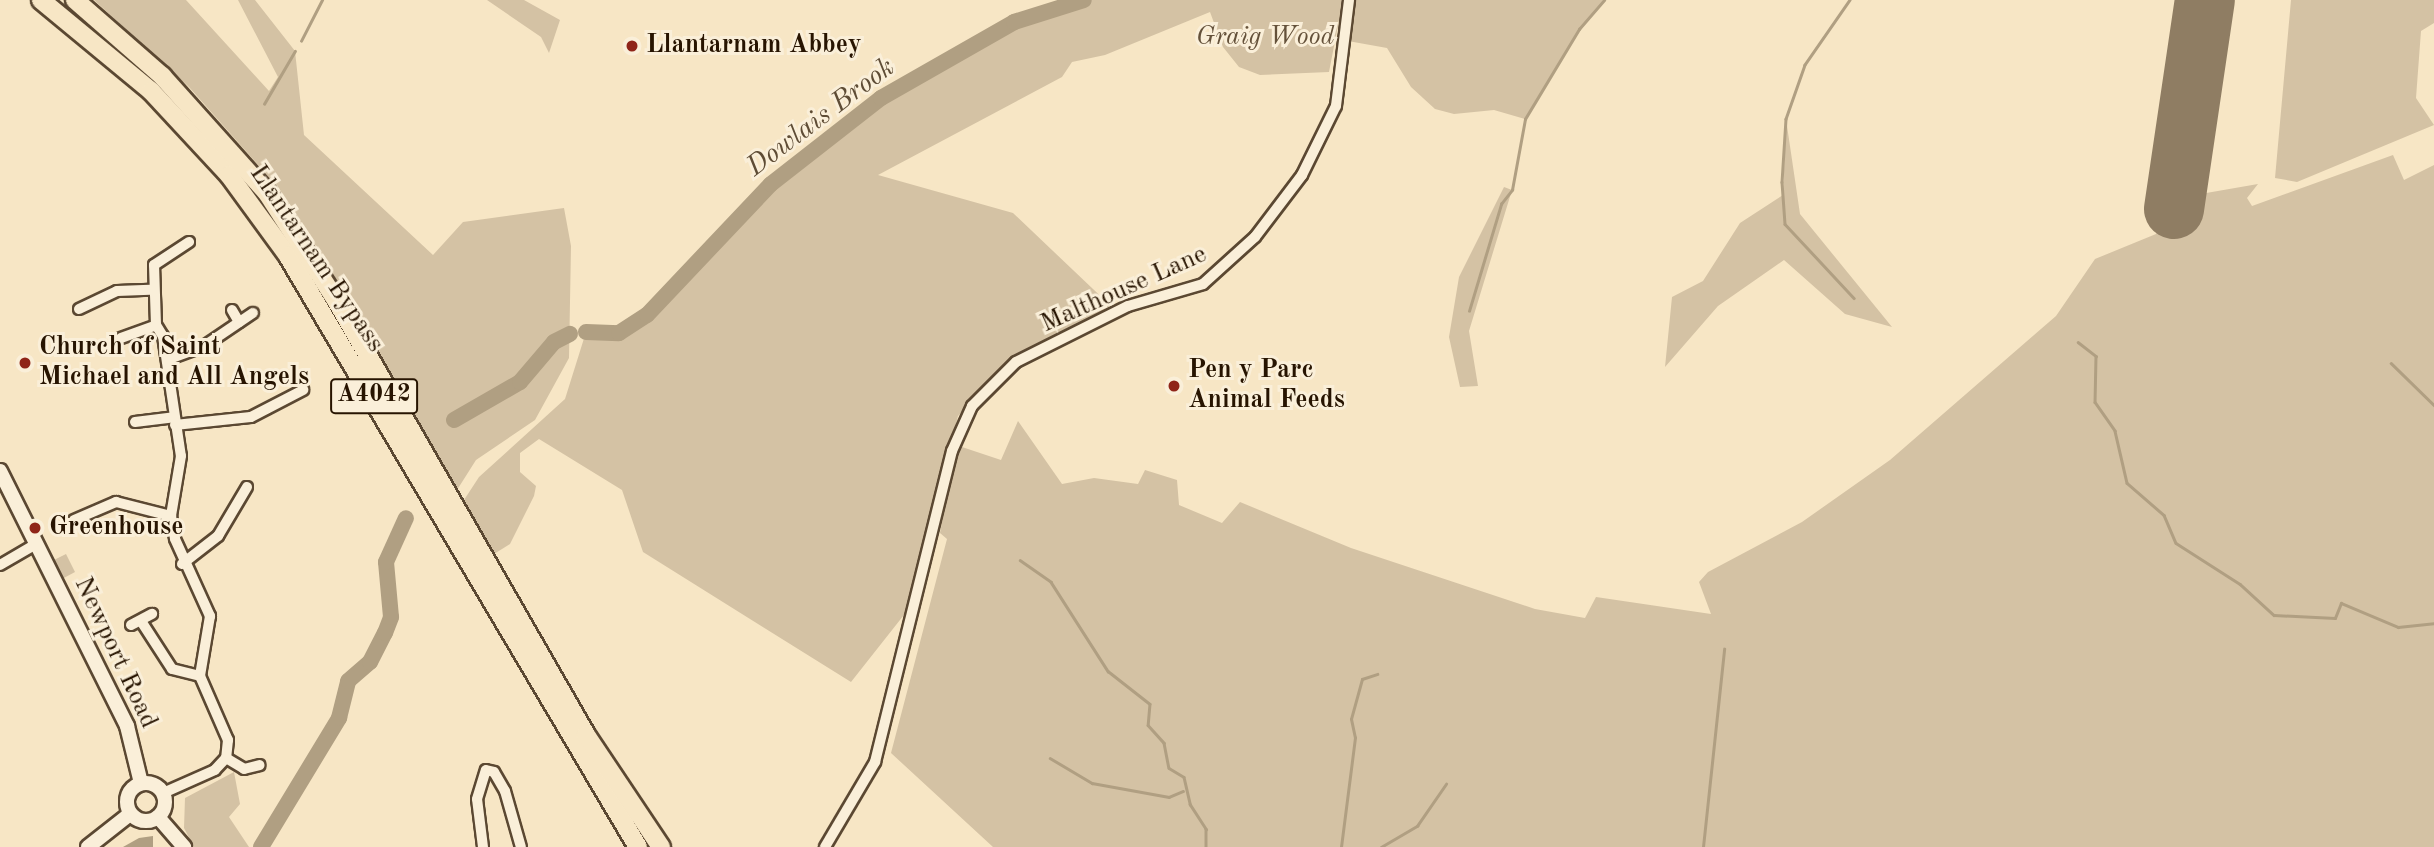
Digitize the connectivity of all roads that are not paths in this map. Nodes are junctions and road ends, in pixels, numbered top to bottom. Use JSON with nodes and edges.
{"nodes":[{"id":1,"x":41,"y":0,"type":"edge"},
{"id":2,"x":75,"y":0,"type":"edge"},
{"id":3,"x":1349,"y":0,"type":"edge"},
{"id":4,"x":189,"y":242,"type":"dead end"},
{"id":5,"x":150,"y":290,"type":"junction"},
{"id":6,"x":79,"y":309,"type":"dead end"},
{"id":7,"x":232,"y":310,"type":"dead end"},
{"id":8,"x":253,"y":313,"type":"dead end"},
{"id":9,"x":239,"y":322,"type":"junction"},
{"id":10,"x":156,"y":325,"type":"junction"},
{"id":11,"x":121,"y":338,"type":"dead end"},
{"id":12,"x":169,"y":359,"type":"junction"},
{"id":13,"x":303,"y":390,"type":"dead end"},
{"id":14,"x":174,"y":421,"type":"junction"},
{"id":15,"x":135,"y":422,"type":"dead end"},
{"id":16,"x":0,"y":471,"type":"edge"},
{"id":17,"x":247,"y":486,"type":"dead end"},
{"id":18,"x":171,"y":516,"type":"junction"},
{"id":19,"x":74,"y":520,"type":"dead end"},
{"id":20,"x":36,"y":544,"type":"junction"},
{"id":21,"x":182,"y":564,"type":"junction"},
{"id":22,"x":0,"y":565,"type":"edge"},
{"id":23,"x":152,"y":614,"type":"dead end"},
{"id":24,"x":200,"y":676,"type":"junction"},
{"id":25,"x":226,"y":758,"type":"junction"},
{"id":26,"x":260,"y":765,"type":"dead end"},
{"id":27,"x":141,"y":783,"type":"junction"},
{"id":28,"x":163,"y":793,"type":"junction"},
{"id":29,"x":130,"y":814,"type":"junction"},
{"id":30,"x":158,"y":817,"type":"junction"},
{"id":31,"x":88,"y":847,"type":"edge"},
{"id":32,"x":184,"y":847,"type":"edge"},
{"id":33,"x":483,"y":847,"type":"edge"},
{"id":34,"x":521,"y":847,"type":"edge"},
{"id":35,"x":638,"y":847,"type":"edge"},
{"id":36,"x":661,"y":847,"type":"edge"},
{"id":37,"x":825,"y":847,"type":"edge"}],
"edges":[{"from":1,"to":35,"type":"highway","name":"Llantarnam Bypass","number":"A4042"},
{"from":2,"to":36,"type":"highway","name":"Llantarnam Bypass","number":"A4042"},
{"from":3,"to":37,"type":"street","name":"Malthouse Lane"},
{"from":4,"to":5,"type":"street"},
{"from":5,"to":6,"type":"street"},
{"from":5,"to":10,"type":"street"},
{"from":7,"to":9,"type":"street"},
{"from":8,"to":9,"type":"street"},
{"from":9,"to":12,"type":"street"},
{"from":10,"to":11,"type":"street"},
{"from":10,"to":12,"type":"street"},
{"from":12,"to":14,"type":"street"},
{"from":13,"to":14,"type":"street"},
{"from":14,"to":15,"type":"street"},
{"from":14,"to":18,"type":"street"},
{"from":16,"to":20,"type":"street","name":"Newport Road"},
{"from":17,"to":21,"type":"street"},
{"from":18,"to":19,"type":"street"},
{"from":18,"to":21,"type":"street"},
{"from":20,"to":22,"type":"street"},
{"from":20,"to":27,"type":"street","name":"Newport Road"},
{"from":21,"to":24,"type":"street"},
{"from":23,"to":24,"type":"street"},
{"from":24,"to":25,"type":"street"},
{"from":25,"to":26,"type":"street"},
{"from":25,"to":28,"type":"street"},
{"from":27,"to":28,"type":"street"},
{"from":27,"to":29,"type":"street"},
{"from":28,"to":30,"type":"street"},
{"from":29,"to":30,"type":"street"},
{"from":29,"to":31,"type":"street"},
{"from":30,"to":32,"type":"street"},
{"from":33,"to":34,"type":"street"}]}
